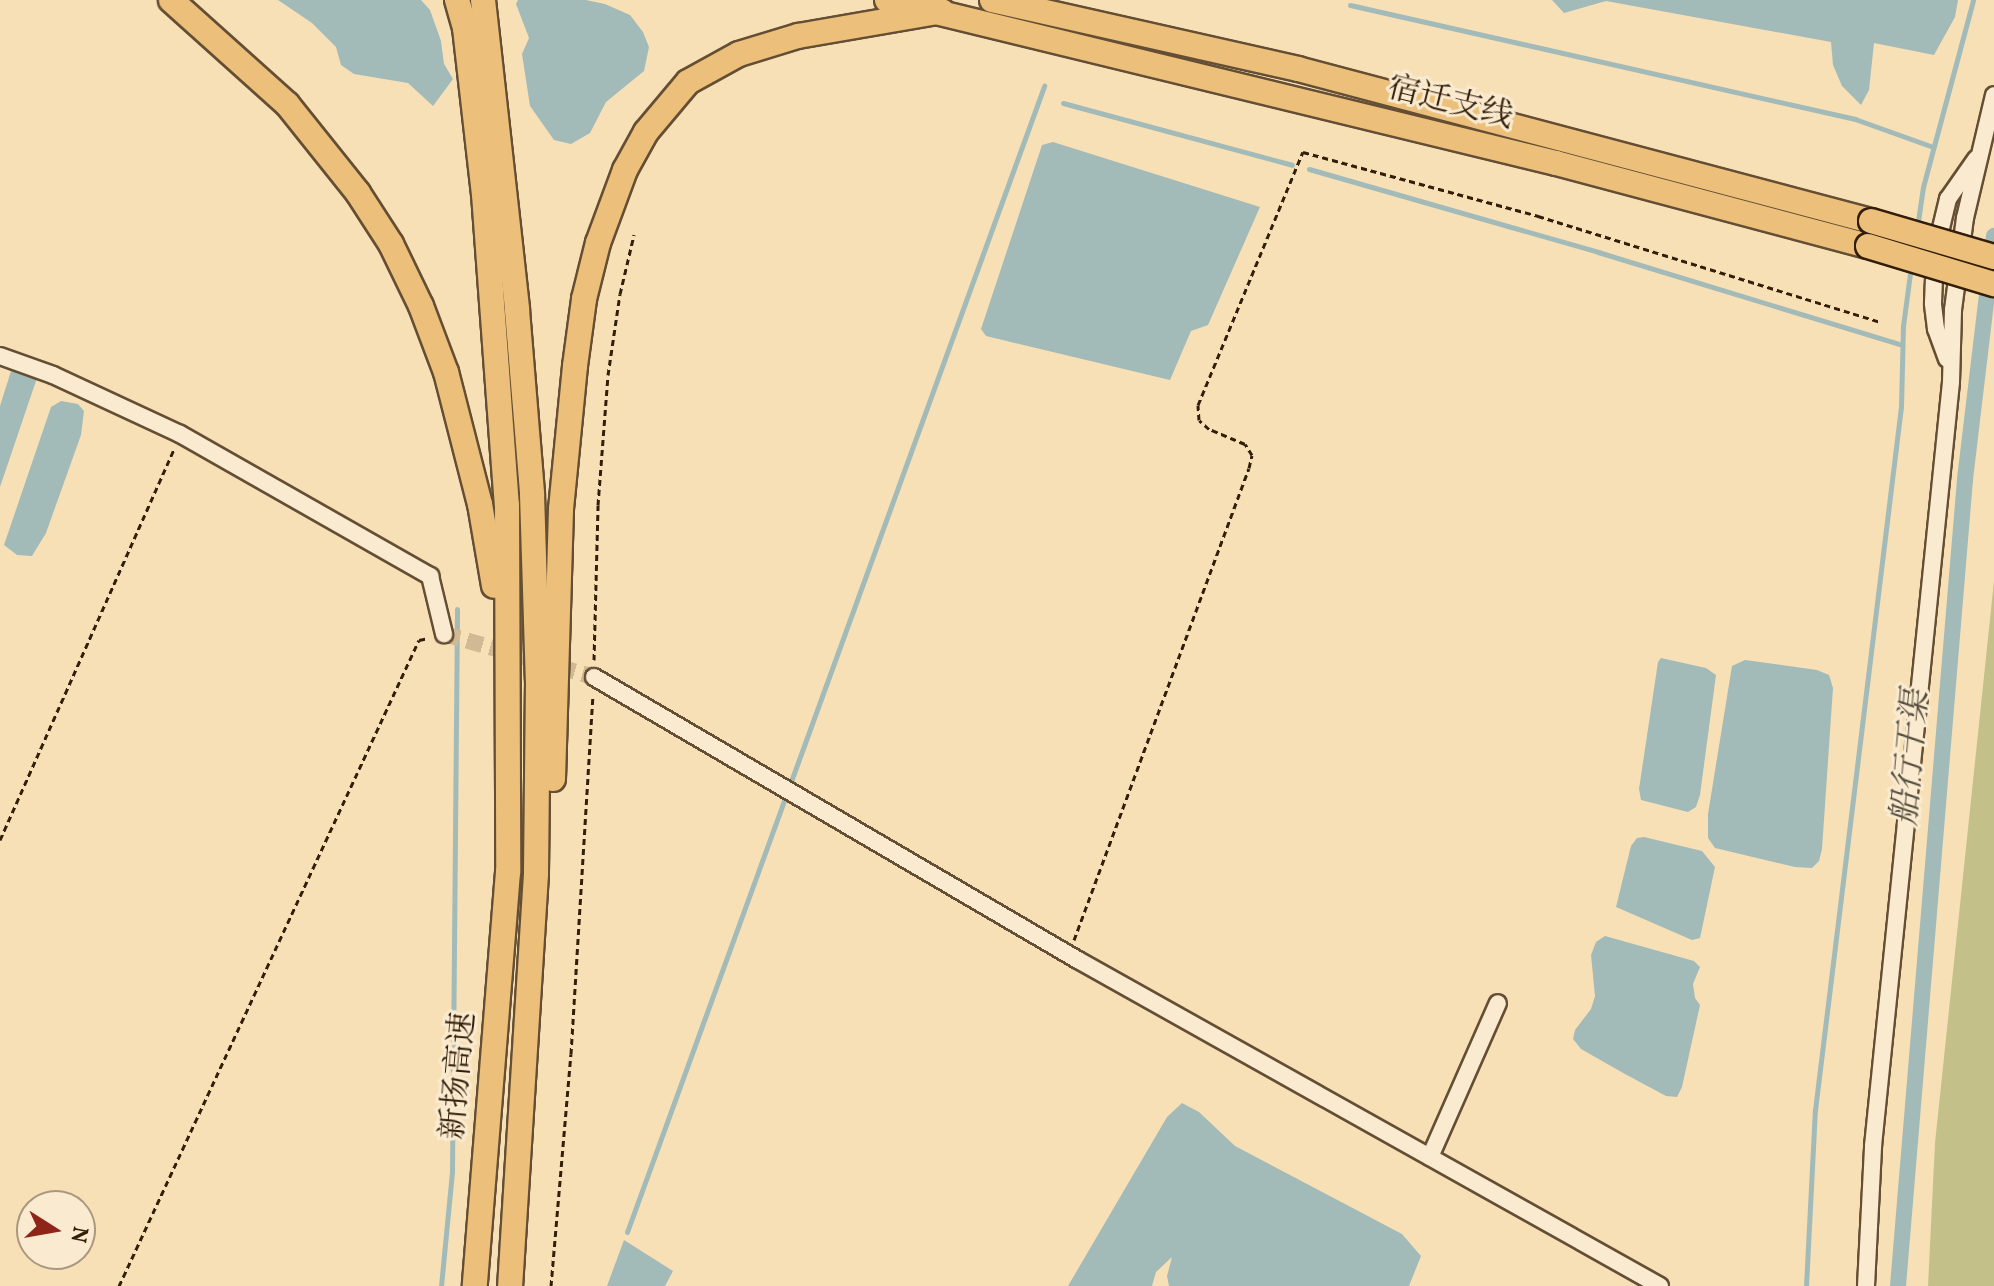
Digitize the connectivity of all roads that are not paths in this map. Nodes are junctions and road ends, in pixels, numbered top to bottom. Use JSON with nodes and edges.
{"nodes":[{"id":1,"x":171,"y":0,"type":"edge"},
{"id":2,"x":457,"y":0,"type":"edge"},
{"id":3,"x":483,"y":0,"type":"edge"},
{"id":4,"x":887,"y":0,"type":"edge"},
{"id":5,"x":992,"y":0,"type":"edge"},
{"id":6,"x":942,"y":11,"type":"junction"},
{"id":7,"x":1994,"y":95,"type":"edge"},
{"id":8,"x":1979,"y":154,"type":"junction"},
{"id":9,"x":1994,"y":257,"type":"edge"},
{"id":10,"x":1994,"y":284,"type":"edge"},
{"id":11,"x":0,"y":356,"type":"edge"},
{"id":12,"x":1951,"y":369,"type":"junction"},
{"id":13,"x":444,"y":634,"type":"road end"},
{"id":14,"x":594,"y":677,"type":"tunnel mouth"},
{"id":15,"x":508,"y":872,"type":"junction"},
{"id":16,"x":1498,"y":1003,"type":"dead end"},
{"id":17,"x":526,"y":1051,"type":"junction"},
{"id":18,"x":1430,"y":1157,"type":"junction"},
{"id":19,"x":475,"y":1286,"type":"edge"},
{"id":20,"x":510,"y":1286,"type":"edge"},
{"id":21,"x":1660,"y":1286,"type":"edge"},
{"id":22,"x":1866,"y":1286,"type":"edge"}],
"edges":[{"from":1,"to":15,"type":"highway"},
{"from":2,"to":15,"type":"highway"},
{"from":3,"to":17,"type":"highway"},
{"from":4,"to":6,"type":"highway","name":"宿迁支线"},
{"from":5,"to":9,"type":"highway","name":"宿迁支线","bridge":true},
{"from":6,"to":10,"type":"highway","name":"宿迁支线","bridge":true},
{"from":6,"to":17,"type":"highway"},
{"from":7,"to":8,"type":"street"},
{"from":8,"to":12,"type":"street"},
{"from":8,"to":12,"type":"street"},
{"from":11,"to":13,"type":"street"},
{"from":12,"to":22,"type":"street"},
{"from":14,"to":18,"type":"street"},
{"from":15,"to":19,"type":"highway","name":"新扬高速"},
{"from":16,"to":18,"type":"street"},
{"from":17,"to":20,"type":"highway","name":"新扬高速"},
{"from":18,"to":21,"type":"street"}]}
